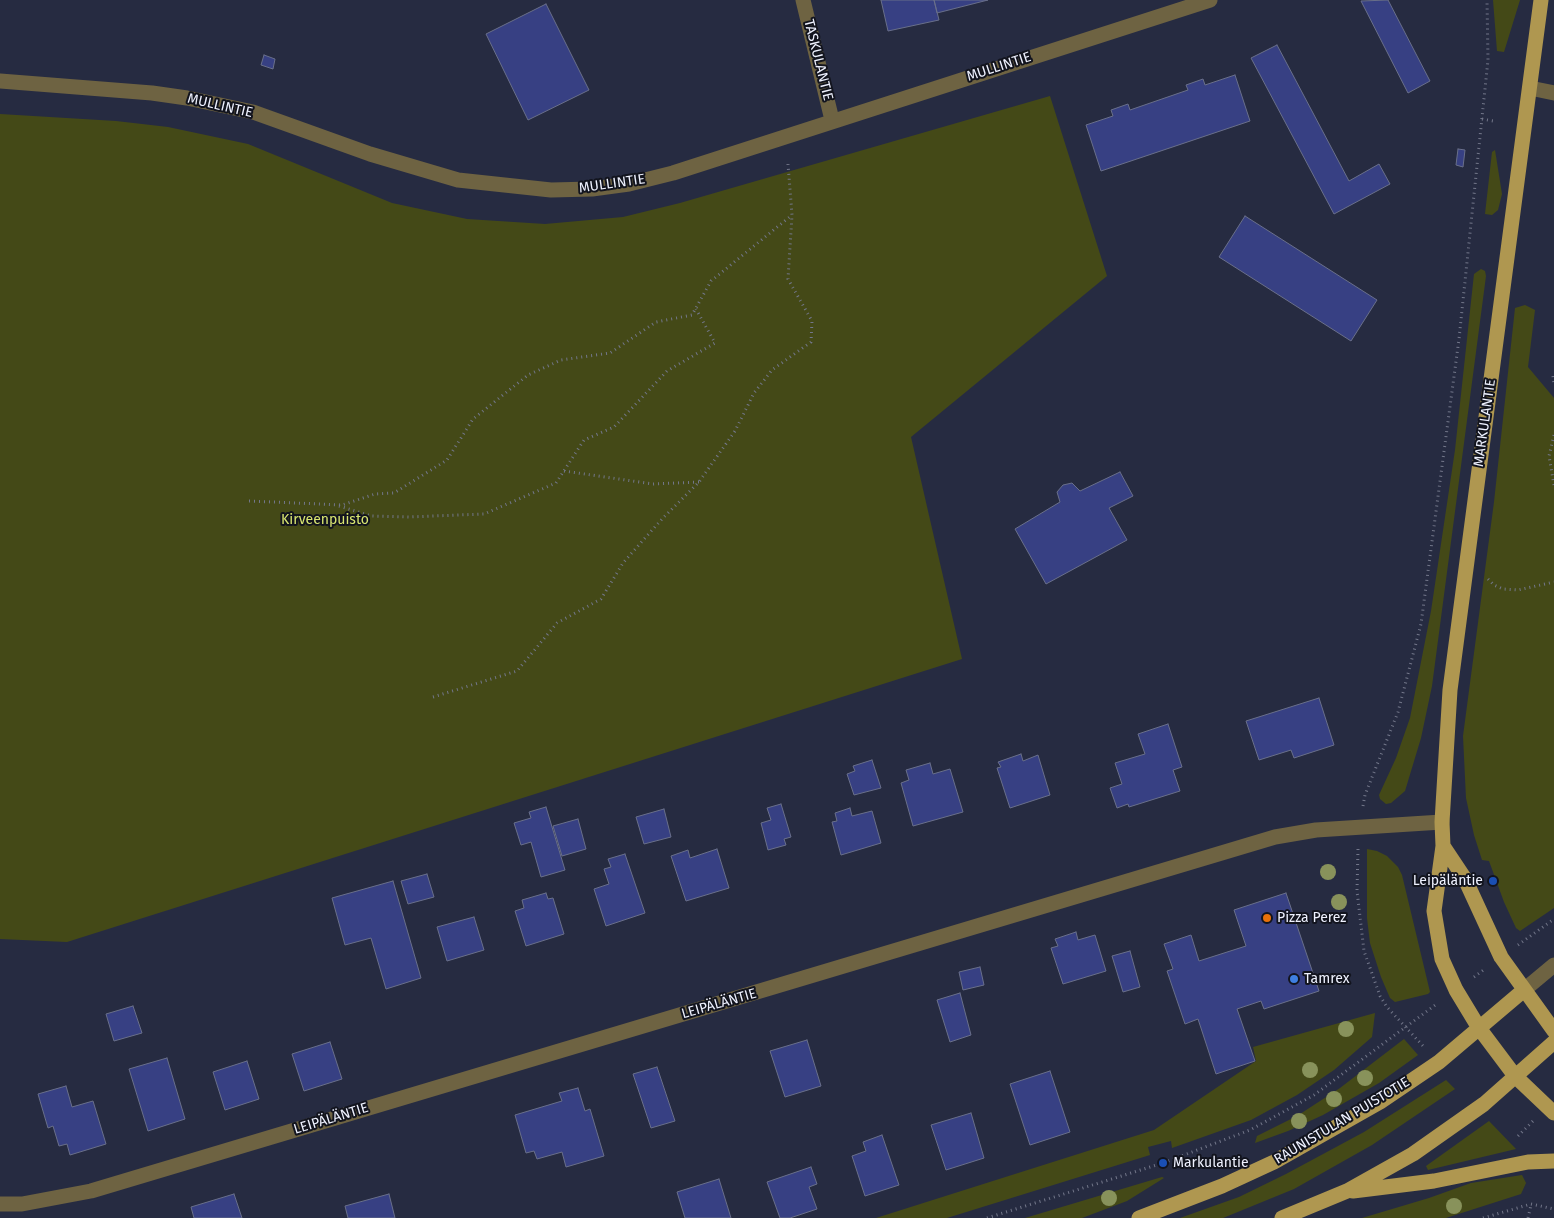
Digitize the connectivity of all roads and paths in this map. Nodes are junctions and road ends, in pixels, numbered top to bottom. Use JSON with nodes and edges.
{"nodes":[{"id":1,"x":803,"y":0,"type":"edge"},
{"id":2,"x":1210,"y":0,"type":"edge"},
{"id":3,"x":1487,"y":0,"type":"edge"},
{"id":4,"x":1540,"y":0,"type":"edge"},
{"id":5,"x":0,"y":81,"type":"edge"},
{"id":6,"x":1530,"y":88,"type":"junction"},
{"id":7,"x":1554,"y":93,"type":"edge"},
{"id":8,"x":1482,"y":119,"type":"junction"},
{"id":9,"x":832,"y":120,"type":"junction"},
{"id":10,"x":1493,"y":121,"type":"dead end"},
{"id":11,"x":788,"y":164,"type":"dead end"},
{"id":12,"x":792,"y":214,"type":"junction"},
{"id":13,"x":696,"y":308,"type":"junction"},
{"id":14,"x":1554,"y":376,"type":"edge"},
{"id":15,"x":1554,"y":384,"type":"edge"},
{"id":16,"x":1554,"y":435,"type":"edge"},
{"id":17,"x":564,"y":471,"type":"junction"},
{"id":18,"x":699,"y":482,"type":"junction"},
{"id":19,"x":1554,"y":485,"type":"edge"},
{"id":20,"x":249,"y":501,"type":"dead end"},
{"id":21,"x":335,"y":505,"type":"junction"},
{"id":22,"x":1488,"y":578,"type":"dead end"},
{"id":23,"x":1554,"y":582,"type":"edge"},
{"id":24,"x":433,"y":697,"type":"dead end"},
{"id":25,"x":1442,"y":822,"type":"junction"},
{"id":26,"x":1359,"y":828,"type":"junction"},
{"id":27,"x":1443,"y":846,"type":"junction"},
{"id":28,"x":1554,"y":919,"type":"edge"},
{"id":29,"x":1519,"y":945,"type":"dead end"},
{"id":30,"x":1554,"y":965,"type":"edge"},
{"id":31,"x":1524,"y":990,"type":"junction"},
{"id":32,"x":1432,"y":1007,"type":"dead end"},
{"id":33,"x":1405,"y":1028,"type":"junction"},
{"id":34,"x":1479,"y":1028,"type":"junction"},
{"id":35,"x":1554,"y":1030,"type":"edge"},
{"id":36,"x":1554,"y":1042,"type":"edge"},
{"id":37,"x":1424,"y":1047,"type":"dead end"},
{"id":38,"x":1515,"y":1076,"type":"junction"},
{"id":39,"x":1554,"y":1113,"type":"edge"},
{"id":40,"x":1554,"y":1161,"type":"edge"},
{"id":41,"x":1347,"y":1192,"type":"junction"},
{"id":42,"x":0,"y":1204,"type":"edge"},
{"id":43,"x":1531,"y":1204,"type":"junction"},
{"id":44,"x":1554,"y":1209,"type":"edge"},
{"id":45,"x":986,"y":1218,"type":"edge"},
{"id":46,"x":1140,"y":1218,"type":"edge"},
{"id":47,"x":1282,"y":1218,"type":"edge"},
{"id":48,"x":1483,"y":1218,"type":"edge"},
{"id":49,"x":1528,"y":1218,"type":"edge"}],
"edges":[{"from":1,"to":9,"type":"street","name":"TASKULANTIE"},
{"from":2,"to":9,"type":"street","name":"MULLINTIE"},
{"from":3,"to":8,"type":"path"},
{"from":4,"to":6,"type":"main road","name":"MARKULANTIE"},
{"from":5,"to":9,"type":"street","name":"MULLINTIE"},
{"from":6,"to":7,"type":"street"},
{"from":6,"to":25,"type":"main road","name":"MARKULANTIE"},
{"from":8,"to":10,"type":"path"},
{"from":8,"to":26,"type":"path"},
{"from":11,"to":12,"type":"path"},
{"from":12,"to":13,"type":"path"},
{"from":12,"to":18,"type":"path"},
{"from":13,"to":17,"type":"path"},
{"from":13,"to":21,"type":"path"},
{"from":14,"to":15,"type":"path"},
{"from":16,"to":19,"type":"path"},
{"from":17,"to":18,"type":"path"},
{"from":17,"to":21,"type":"path"},
{"from":18,"to":24,"type":"path"},
{"from":20,"to":21,"type":"path"},
{"from":22,"to":23,"type":"path"},
{"from":25,"to":26,"type":"street","name":"LEIPÄLÄNTIE"},
{"from":25,"to":27,"type":"main road","name":"MARKULANTIE"},
{"from":26,"to":33,"type":"path"},
{"from":26,"to":42,"type":"street","name":"LEIPÄLÄNTIE"},
{"from":27,"to":31,"type":"main road"},
{"from":27,"to":34,"type":"main road","name":"MARKULANTIE"},
{"from":28,"to":29,"type":"path"},
{"from":30,"to":31,"type":"street"},
{"from":31,"to":34,"type":"main road","name":"RAUNISTULAN PUISTOTIE"},
{"from":31,"to":35,"type":"main road"},
{"from":32,"to":33,"type":"path"},
{"from":33,"to":37,"type":"path"},
{"from":33,"to":45,"type":"path"},
{"from":34,"to":38,"type":"main road","name":"MARKULANTIE"},
{"from":34,"to":46,"type":"main road","name":"RAUNISTULAN PUISTOTIE"},
{"from":36,"to":38,"type":"main road"},
{"from":38,"to":39,"type":"main road","name":"MARKULANTIE"},
{"from":38,"to":41,"type":"main road"},
{"from":40,"to":41,"type":"main road"},
{"from":41,"to":47,"type":"main road"},
{"from":43,"to":44,"type":"path"},
{"from":43,"to":48,"type":"path"},
{"from":43,"to":49,"type":"path"}]}
